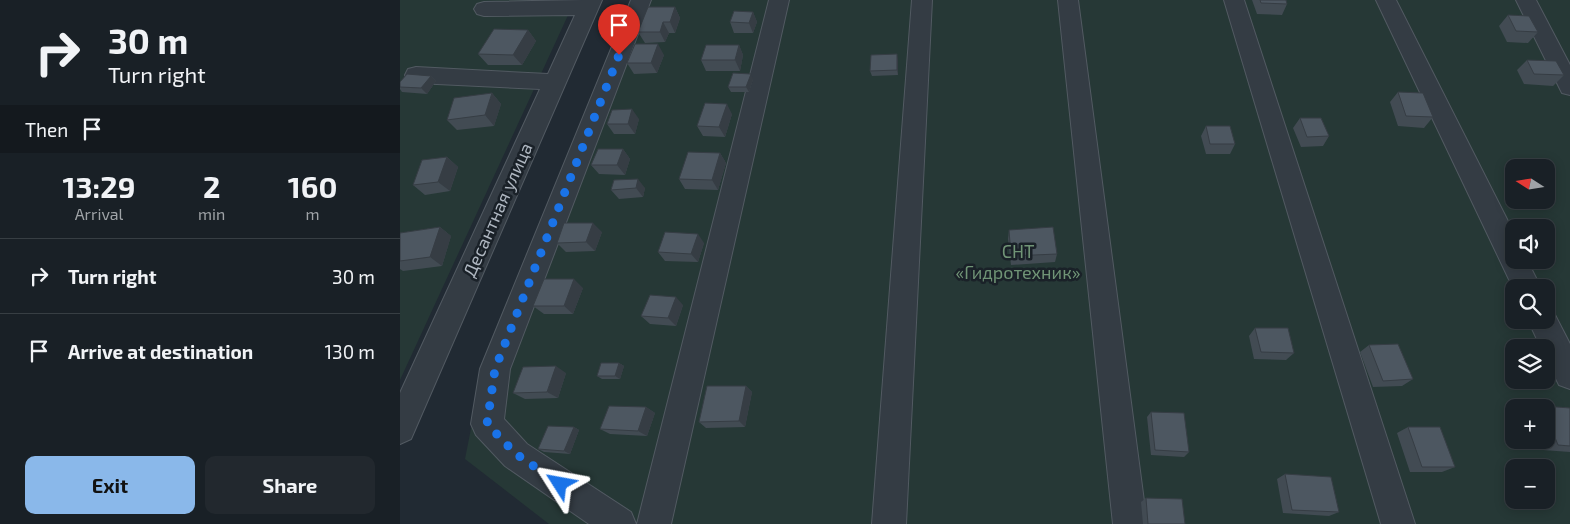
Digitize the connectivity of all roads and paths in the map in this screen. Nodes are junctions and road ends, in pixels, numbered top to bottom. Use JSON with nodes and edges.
{"nodes":[{"id":1,"x":641,"y":0,"type":"edge"},
{"id":2,"x":779,"y":0,"type":"edge"},
{"id":3,"x":922,"y":0,"type":"edge"},
{"id":4,"x":1068,"y":0,"type":"edge"},
{"id":5,"x":1234,"y":0,"type":"edge"},
{"id":6,"x":1386,"y":0,"type":"edge"},
{"id":7,"x":1526,"y":0,"type":"edge"},
{"id":8,"x":590,"y":4,"type":"edge"},
{"id":9,"x":484,"y":9,"type":"dead end"},
{"id":10,"x":416,"y":75,"type":"edge"},
{"id":11,"x":555,"y":82,"type":"junction"},
{"id":12,"x":1570,"y":87,"type":"edge"},
{"id":13,"x":1523,"y":279,"type":"edge"},
{"id":14,"x":1547,"y":329,"type":"edge"},
{"id":15,"x":1570,"y":375,"type":"edge"},
{"id":16,"x":402,"y":424,"type":"edge"},
{"id":17,"x":619,"y":524,"type":"edge"},
{"id":18,"x":654,"y":524,"type":"edge"},
{"id":19,"x":889,"y":524,"type":"edge"},
{"id":20,"x":1130,"y":524,"type":"edge"},
{"id":21,"x":1398,"y":524,"type":"edge"}],
"edges":[{"from":1,"to":17,"type":"street"},
{"from":2,"to":18,"type":"street"},
{"from":3,"to":19,"type":"street"},
{"from":4,"to":20,"type":"street"},
{"from":5,"to":21,"type":"street"},
{"from":6,"to":13,"type":"street"},
{"from":7,"to":12,"type":"street"},
{"from":8,"to":9,"type":"street"},
{"from":8,"to":11,"type":"street","name":"Десантная улица"},
{"from":10,"to":11,"type":"street"},
{"from":11,"to":16,"type":"street","name":"Десантная улица"},
{"from":14,"to":15,"type":"street"}]}
